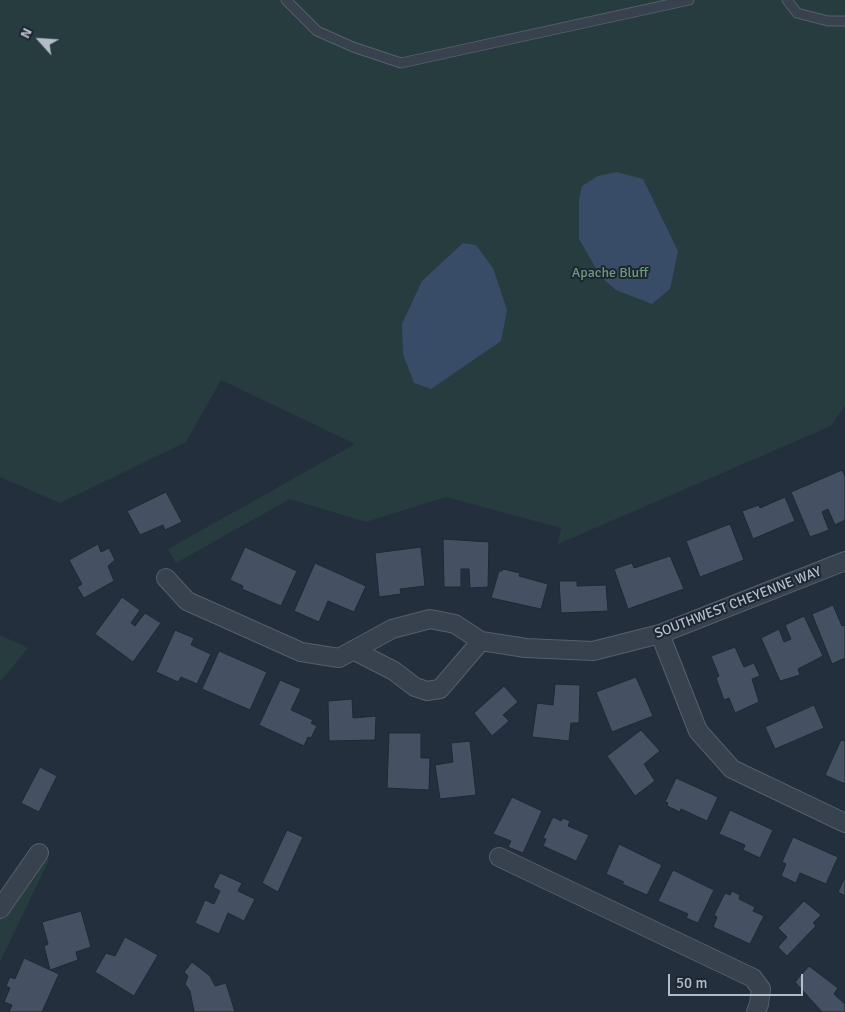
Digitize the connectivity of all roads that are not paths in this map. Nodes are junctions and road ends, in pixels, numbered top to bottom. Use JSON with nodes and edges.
{"nodes":[{"id":1,"x":286,"y":0,"type":"edge"},
{"id":2,"x":689,"y":0,"type":"edge"},
{"id":3,"x":787,"y":0,"type":"edge"},
{"id":4,"x":845,"y":21,"type":"edge"},
{"id":5,"x":845,"y":561,"type":"edge"},
{"id":6,"x":166,"y":578,"type":"dead end"},
{"id":7,"x":660,"y":634,"type":"junction"},
{"id":8,"x":481,"y":641,"type":"junction"},
{"id":9,"x":353,"y":650,"type":"junction"},
{"id":10,"x":845,"y":823,"type":"edge"},
{"id":11,"x":39,"y":852,"type":"dead end"},
{"id":12,"x":499,"y":857,"type":"dead end"},
{"id":13,"x":0,"y":909,"type":"edge"},
{"id":14,"x":749,"y":1011,"type":"edge"}],
"edges":[{"from":1,"to":2,"type":"lane"},
{"from":3,"to":4,"type":"lane"},
{"from":5,"to":7,"type":"street","name":"SOUTHWEST CHEYENNE WAY"},
{"from":6,"to":9,"type":"street","name":"SOUTHWEST CHEYENNE WAY"},
{"from":7,"to":8,"type":"street","name":"SOUTHWEST CHEYENNE WAY"},
{"from":7,"to":10,"type":"street"},
{"from":8,"to":9,"type":"street","name":"SOUTHWEST CHEYENNE WAY"},
{"from":8,"to":9,"type":"street"},
{"from":11,"to":13,"type":"street"},
{"from":12,"to":14,"type":"street"}]}
